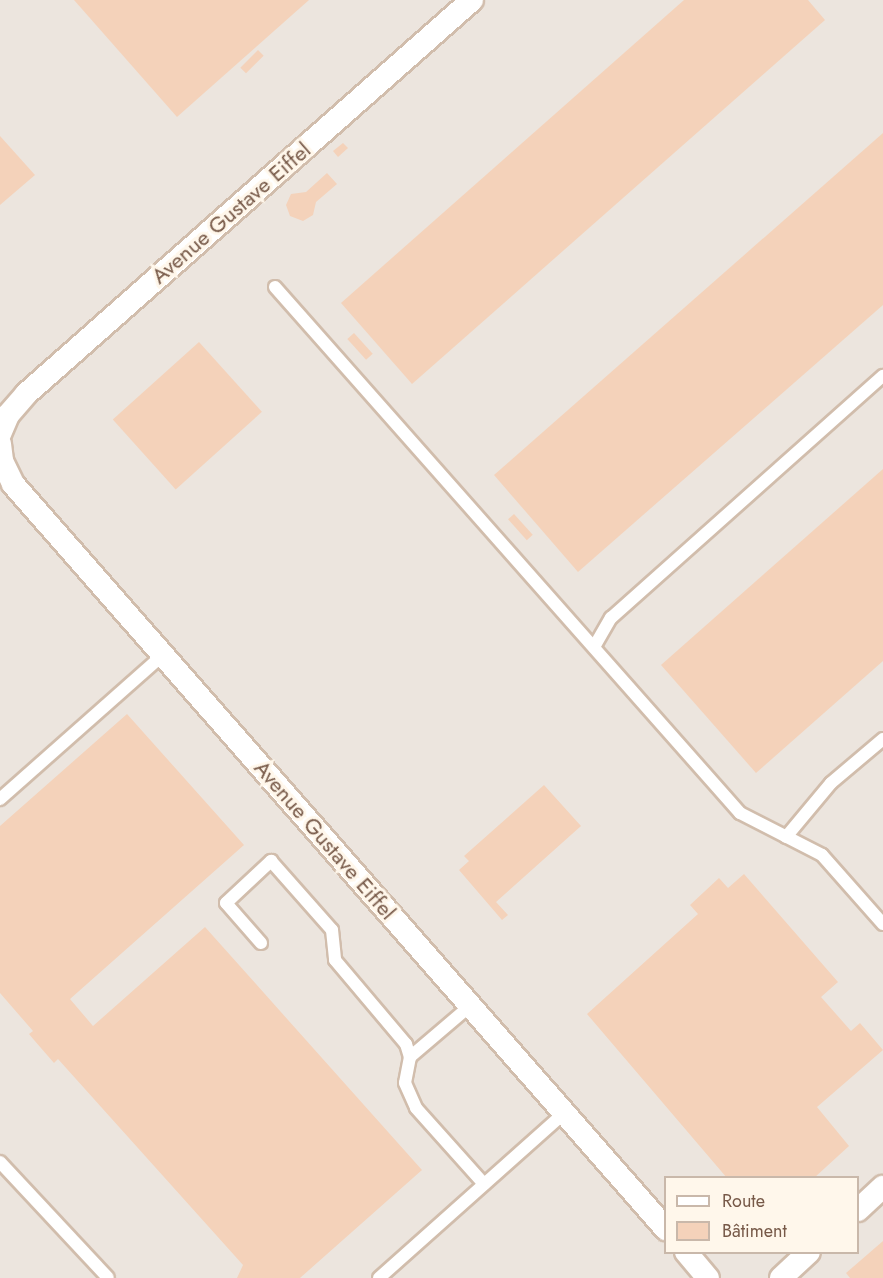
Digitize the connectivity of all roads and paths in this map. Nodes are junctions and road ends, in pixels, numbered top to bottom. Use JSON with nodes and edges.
{"nodes":[{"id":1,"x":472,"y":0,"type":"edge"},
{"id":2,"x":275,"y":287,"type":"dead end"},
{"id":3,"x":883,"y":376,"type":"edge"},
{"id":4,"x":0,"y":434,"type":"edge"},
{"id":5,"x":0,"y":444,"type":"edge"},
{"id":6,"x":594,"y":647,"type":"junction"},
{"id":7,"x":163,"y":655,"type":"junction"},
{"id":8,"x":883,"y":739,"type":"edge"},
{"id":9,"x":0,"y":800,"type":"edge"},
{"id":10,"x":786,"y":837,"type":"junction"},
{"id":11,"x":883,"y":924,"type":"edge"},
{"id":12,"x":261,"y":943,"type":"dead end"},
{"id":13,"x":470,"y":1006,"type":"junction"},
{"id":14,"x":410,"y":1057,"type":"junction"},
{"id":15,"x":564,"y":1113,"type":"junction"},
{"id":16,"x":0,"y":1162,"type":"edge"},
{"id":17,"x":484,"y":1184,"type":"junction"},
{"id":18,"x":883,"y":1187,"type":"edge"},
{"id":19,"x":859,"y":1209,"type":"edge"},
{"id":20,"x":664,"y":1227,"type":"edge"},
{"id":21,"x":688,"y":1254,"type":"edge"},
{"id":22,"x":807,"y":1254,"type":"edge"},
{"id":23,"x":108,"y":1278,"type":"edge"},
{"id":24,"x":379,"y":1278,"type":"edge"},
{"id":25,"x":708,"y":1278,"type":"edge"},
{"id":26,"x":781,"y":1278,"type":"edge"}],
"edges":[{"from":1,"to":4,"type":"street","name":"Avenue Gustave Eiffel"},
{"from":2,"to":6,"type":"lane"},
{"from":3,"to":6,"type":"lane"},
{"from":5,"to":7,"type":"street","name":"Avenue Gustave Eiffel"},
{"from":6,"to":10,"type":"lane"},
{"from":7,"to":9,"type":"lane"},
{"from":7,"to":13,"type":"street","name":"Avenue Gustave Eiffel"},
{"from":8,"to":10,"type":"lane"},
{"from":10,"to":11,"type":"lane"},
{"from":12,"to":14,"type":"lane"},
{"from":13,"to":14,"type":"lane"},
{"from":13,"to":15,"type":"street","name":"Avenue Gustave Eiffel"},
{"from":14,"to":17,"type":"lane"},
{"from":15,"to":17,"type":"lane"},
{"from":15,"to":20,"type":"street","name":"Avenue Gustave Eiffel"},
{"from":16,"to":23,"type":"lane"},
{"from":17,"to":24,"type":"lane"},
{"from":18,"to":19,"type":"street"},
{"from":21,"to":25,"type":"street"},
{"from":22,"to":26,"type":"street"}]}
